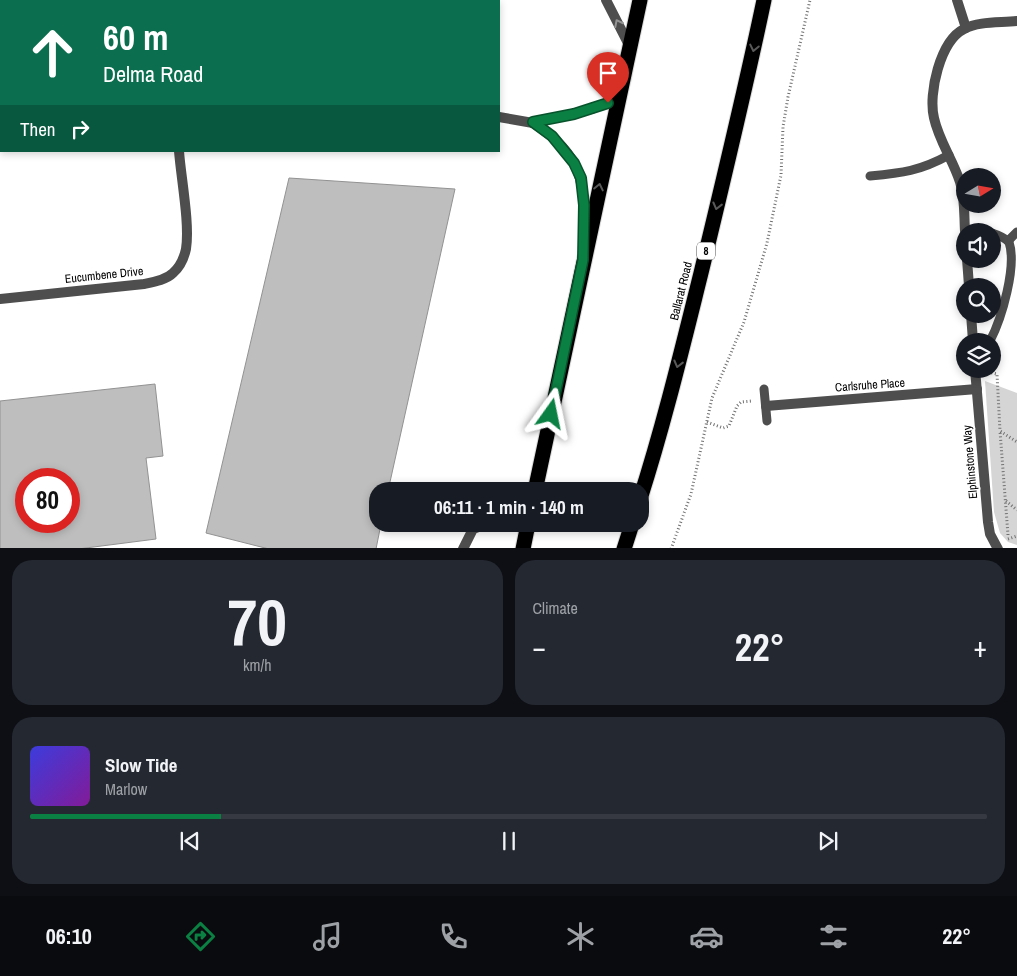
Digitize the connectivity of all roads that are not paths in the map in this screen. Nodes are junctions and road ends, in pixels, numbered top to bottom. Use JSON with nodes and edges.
{"nodes":[{"id":1,"x":606,"y":0,"type":"edge"},
{"id":2,"x":640,"y":0,"type":"edge"},
{"id":3,"x":764,"y":0,"type":"edge"},
{"id":4,"x":956,"y":0,"type":"edge"},
{"id":5,"x":1017,"y":21,"type":"edge"},
{"id":6,"x":966,"y":28,"type":"junction"},
{"id":7,"x":630,"y":46,"type":"junction"},
{"id":8,"x":618,"y":98,"type":"junction"},
{"id":9,"x":500,"y":118,"type":"edge"},
{"id":10,"x":533,"y":122,"type":"junction"},
{"id":11,"x":178,"y":152,"type":"edge"},
{"id":12,"x":949,"y":155,"type":"junction"},
{"id":13,"x":870,"y":176,"type":"dead end"},
{"id":14,"x":964,"y":223,"type":"edge"},
{"id":15,"x":1017,"y":232,"type":"edge"},
{"id":16,"x":1001,"y":238,"type":"edge"},
{"id":17,"x":1008,"y":241,"type":"junction"},
{"id":18,"x":583,"y":260,"type":"junction"},
{"id":19,"x":0,"y":299,"type":"edge"},
{"id":20,"x":994,"y":333,"type":"edge"},
{"id":21,"x":976,"y":378,"type":"edge"},
{"id":22,"x":764,"y":389,"type":"dead end"},
{"id":23,"x":976,"y":389,"type":"junction"},
{"id":24,"x":766,"y":406,"type":"junction"},
{"id":25,"x":767,"y":421,"type":"dead end"},
{"id":26,"x":536,"y":482,"type":"edge"},
{"id":27,"x":645,"y":482,"type":"edge"},
{"id":28,"x":471,"y":532,"type":"edge"},
{"id":29,"x":526,"y":532,"type":"edge"},
{"id":30,"x":629,"y":532,"type":"edge"},
{"id":31,"x":463,"y":548,"type":"edge"},
{"id":32,"x":522,"y":548,"type":"edge"},
{"id":33,"x":624,"y":548,"type":"edge"},
{"id":34,"x":998,"y":548,"type":"edge"}],
"edges":[{"from":7,"to":1,"type":"street","one_way":true},
{"from":2,"to":7,"type":"highway"},
{"from":3,"to":27,"type":"highway","name":"Ballarat Road","number":"8","one_way":true},
{"from":4,"to":6,"type":"street"},
{"from":5,"to":6,"type":"street"},
{"from":6,"to":12,"type":"street"},
{"from":7,"to":8,"type":"highway"},
{"from":8,"to":10,"type":"street"},
{"from":18,"to":8,"type":"highway","one_way":true},
{"from":9,"to":10,"type":"street"},
{"from":10,"to":18,"type":"street"},
{"from":11,"to":19,"type":"street","name":"Eucumbene Drive"},
{"from":12,"to":13,"type":"lane"},
{"from":12,"to":14,"type":"street"},
{"from":15,"to":17,"type":"lane"},
{"from":16,"to":17,"type":"lane"},
{"from":17,"to":20,"type":"lane"},
{"from":18,"to":26,"type":"highway"},
{"from":21,"to":23,"type":"street","name":"Elphinstone Way"},
{"from":22,"to":24,"type":"lane"},
{"from":23,"to":24,"type":"street","name":"Carlsruhe Place"},
{"from":23,"to":34,"type":"street","name":"Elphinstone Way"},
{"from":24,"to":25,"type":"lane"},
{"from":28,"to":31,"type":"street"},
{"from":29,"to":32,"type":"highway"},
{"from":30,"to":33,"type":"highway"}]}
